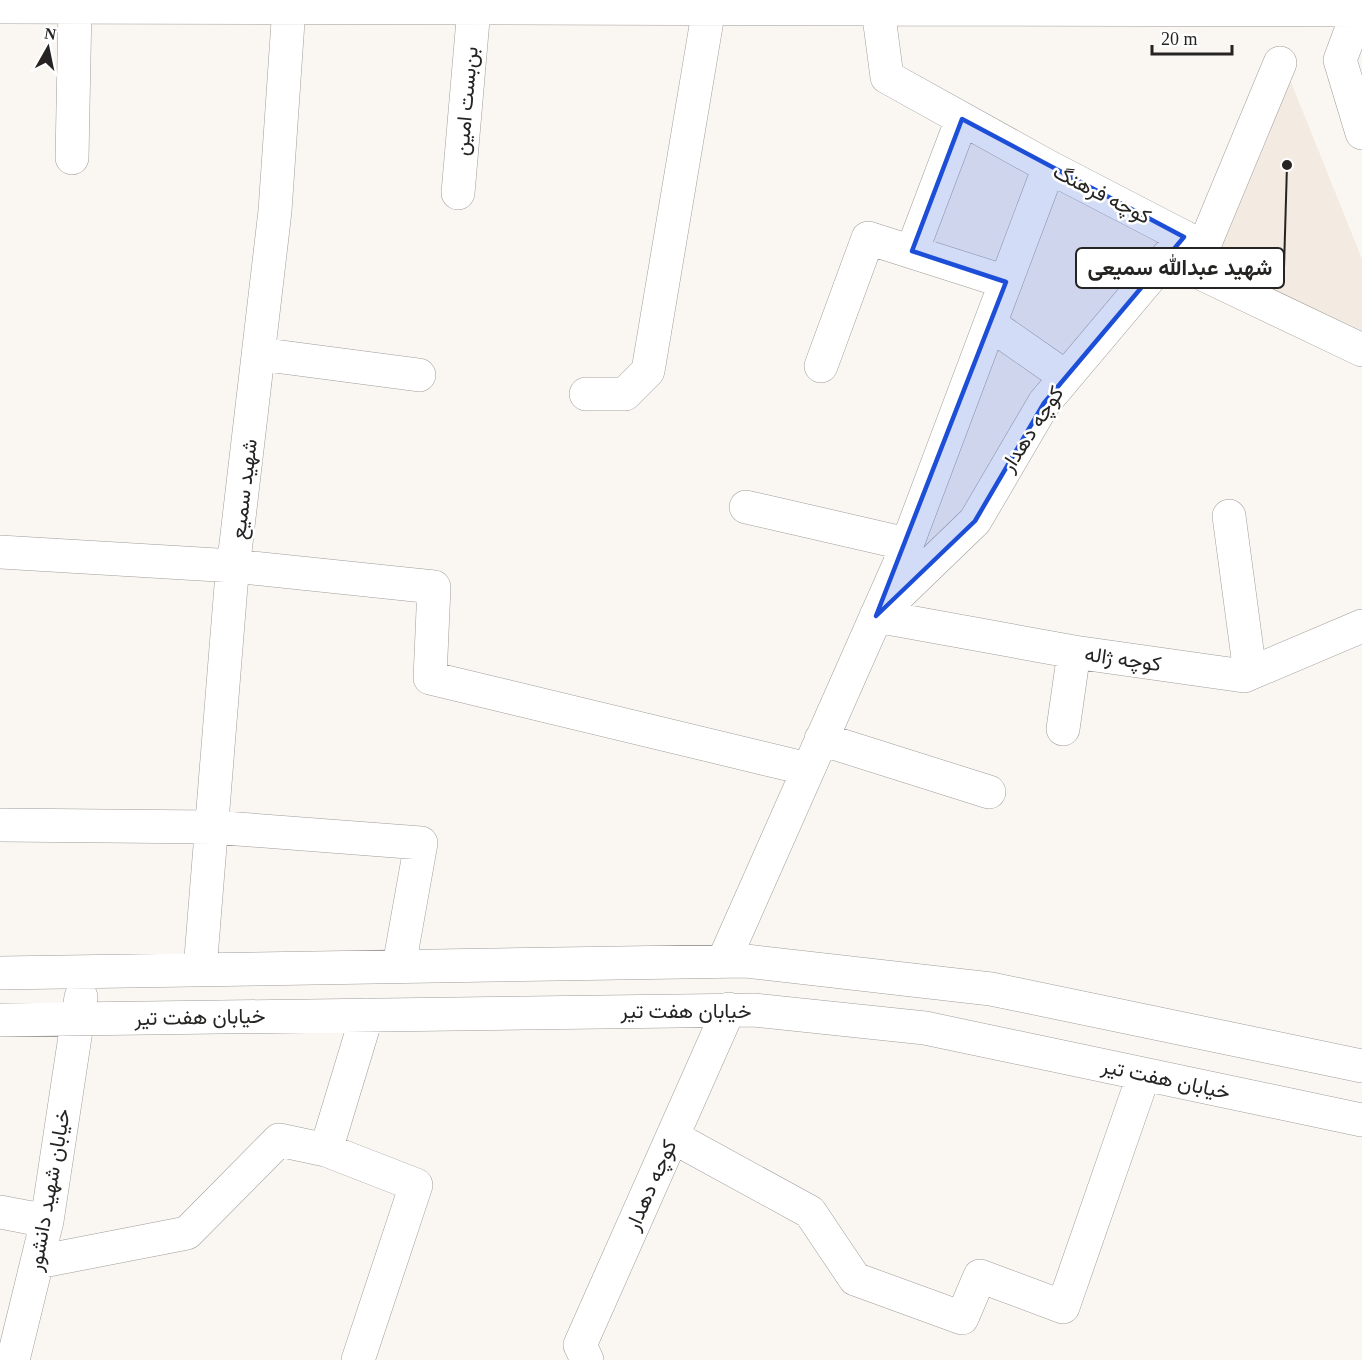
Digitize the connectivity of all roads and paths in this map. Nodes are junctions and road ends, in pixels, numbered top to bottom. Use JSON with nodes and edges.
{"nodes":[{"id":1,"x":10,"y":4,"type":"edge"},
{"id":2,"x":756,"y":4,"type":"edge"},
{"id":3,"x":75,"y":7,"type":"junction"},
{"id":4,"x":289,"y":8,"type":"junction"},
{"id":5,"x":474,"y":8,"type":"junction"},
{"id":6,"x":709,"y":8,"type":"junction"},
{"id":7,"x":878,"y":9,"type":"junction"},
{"id":8,"x":1360,"y":9,"type":"edge"},
{"id":9,"x":1280,"y":63,"type":"dead end"},
{"id":10,"x":962,"y":119,"type":"junction"},
{"id":11,"x":1362,"y":134,"type":"edge"},
{"id":12,"x":72,"y":158,"type":"dead end"},
{"id":13,"x":1049,"y":167,"type":"junction"},
{"id":14,"x":458,"y":193,"type":"dead end"},
{"id":15,"x":1184,"y":237,"type":"junction"},
{"id":16,"x":912,"y":251,"type":"junction"},
{"id":17,"x":1194,"y":270,"type":"junction"},
{"id":18,"x":1006,"y":282,"type":"junction"},
{"id":19,"x":990,"y":324,"type":"junction"},
{"id":20,"x":1362,"y":350,"type":"edge"},
{"id":21,"x":260,"y":354,"type":"junction"},
{"id":22,"x":821,"y":366,"type":"dead end"},
{"id":23,"x":419,"y":375,"type":"dead end"},
{"id":24,"x":1066,"y":377,"type":"junction"},
{"id":25,"x":586,"y":394,"type":"dead end"},
{"id":26,"x":746,"y":507,"type":"dead end"},
{"id":27,"x":1229,"y":516,"type":"dead end"},
{"id":28,"x":907,"y":544,"type":"junction"},
{"id":29,"x":0,"y":552,"type":"edge"},
{"id":30,"x":234,"y":566,"type":"junction"},
{"id":31,"x":876,"y":616,"type":"junction"},
{"id":32,"x":1362,"y":626,"type":"edge"},
{"id":33,"x":1074,"y":652,"type":"junction"},
{"id":34,"x":1251,"y":673,"type":"junction"},
{"id":35,"x":1063,"y":729,"type":"dead end"},
{"id":36,"x":821,"y":739,"type":"junction"},
{"id":37,"x":808,"y":769,"type":"junction"},
{"id":38,"x":989,"y":792,"type":"dead end"},
{"id":39,"x":0,"y":825,"type":"edge"},
{"id":40,"x":212,"y":826,"type":"junction"},
{"id":41,"x":724,"y":960,"type":"junction"},
{"id":42,"x":399,"y":966,"type":"junction"},
{"id":43,"x":200,"y":970,"type":"junction"},
{"id":44,"x":84,"y":972,"type":"junction"},
{"id":45,"x":0,"y":974,"type":"edge"},
{"id":46,"x":729,"y":1010,"type":"junction"},
{"id":47,"x":367,"y":1015,"type":"junction"},
{"id":48,"x":79,"y":1019,"type":"junction"},
{"id":49,"x":0,"y":1020,"type":"edge"},
{"id":50,"x":1362,"y":1066,"type":"edge"},
{"id":51,"x":1144,"y":1074,"type":"junction"},
{"id":52,"x":1362,"y":1120,"type":"edge"},
{"id":53,"x":673,"y":1137,"type":"junction"},
{"id":54,"x":327,"y":1150,"type":"junction"},
{"id":55,"x":0,"y":1212,"type":"edge"},
{"id":56,"x":46,"y":1221,"type":"junction"},
{"id":57,"x":38,"y":1262,"type":"junction"},
{"id":58,"x":13,"y":1360,"type":"edge"},
{"id":59,"x":358,"y":1360,"type":"edge"},
{"id":60,"x":586,"y":1360,"type":"edge"}],
"edges":[{"from":1,"to":3,"type":"street"},
{"from":2,"to":6,"type":"street"},
{"from":2,"to":7,"type":"street"},
{"from":3,"to":4,"type":"street"},
{"from":3,"to":12,"type":"street"},
{"from":4,"to":5,"type":"street"},
{"from":4,"to":21,"type":"street","name":"شهید سمیع"},
{"from":5,"to":6,"type":"street"},
{"from":5,"to":14,"type":"street","name":"بن‌بست امین"},
{"from":6,"to":25,"type":"street"},
{"from":7,"to":8,"type":"street"},
{"from":7,"to":10,"type":"street","name":"کوچه فرهنگ"},
{"from":8,"to":11,"type":"street"},
{"from":9,"to":17,"type":"street"},
{"from":10,"to":13,"type":"street","name":"کوچه فرهنگ"},
{"from":10,"to":16,"type":"street"},
{"from":13,"to":15,"type":"street","name":"کوچه فرهنگ"},
{"from":13,"to":18,"type":"street","name":"کوچه دهدار"},
{"from":15,"to":17,"type":"street"},
{"from":15,"to":24,"type":"street","name":"کوچه دهدار"},
{"from":16,"to":18,"type":"street"},
{"from":16,"to":22,"type":"street"},
{"from":17,"to":20,"type":"street"},
{"from":18,"to":19,"type":"street","name":"کوچه دهدار"},
{"from":19,"to":24,"type":"street"},
{"from":19,"to":28,"type":"street","name":"کوچه دهدار"},
{"from":21,"to":23,"type":"street"},
{"from":21,"to":30,"type":"street","name":"شهید سمیع"},
{"from":24,"to":31,"type":"street","name":"کوچه دهدار"},
{"from":26,"to":28,"type":"street"},
{"from":27,"to":34,"type":"street"},
{"from":28,"to":31,"type":"street","name":"کوچه دهدار"},
{"from":29,"to":30,"type":"street"},
{"from":30,"to":37,"type":"street"},
{"from":30,"to":40,"type":"street","name":"شهید سمیع"},
{"from":31,"to":33,"type":"street","name":"کوچه ژاله"},
{"from":31,"to":36,"type":"street","name":"کوچه دهدار"},
{"from":32,"to":34,"type":"street","name":"کوچه ژاله"},
{"from":33,"to":34,"type":"street","name":"کوچه ژاله"},
{"from":33,"to":35,"type":"street"},
{"from":36,"to":37,"type":"street","name":"کوچه دهدار"},
{"from":36,"to":38,"type":"street"},
{"from":37,"to":41,"type":"street","name":"کوچه دهدار"},
{"from":39,"to":40,"type":"street"},
{"from":40,"to":42,"type":"street"},
{"from":40,"to":43,"type":"street","name":"شهید سمیع"},
{"from":41,"to":42,"type":"street"},
{"from":41,"to":50,"type":"street"},
{"from":42,"to":43,"type":"street"},
{"from":43,"to":44,"type":"street"},
{"from":44,"to":45,"type":"street"},
{"from":44,"to":48,"type":"street","name":"خیابان شهید دانشور"},
{"from":46,"to":47,"type":"street","name":"خیابان هفت تیر"},
{"from":46,"to":51,"type":"street","name":"خیابان هفت تیر"},
{"from":46,"to":53,"type":"street","name":"کوچه دهدار"},
{"from":47,"to":48,"type":"street","name":"خیابان هفت تیر"},
{"from":47,"to":54,"type":"street"},
{"from":48,"to":49,"type":"street","name":"خیابان هفت تیر"},
{"from":48,"to":56,"type":"street","name":"خیابان شهید دانشور"},
{"from":51,"to":52,"type":"street","name":"خیابان هفت تیر"},
{"from":51,"to":53,"type":"street"},
{"from":53,"to":60,"type":"street","name":"کوچه دهدار"},
{"from":54,"to":57,"type":"street"},
{"from":54,"to":59,"type":"street"},
{"from":55,"to":56,"type":"street"},
{"from":56,"to":57,"type":"street","name":"خیابان شهید دانشور"},
{"from":57,"to":58,"type":"street","name":"خیابان شهید دانشور"}]}
